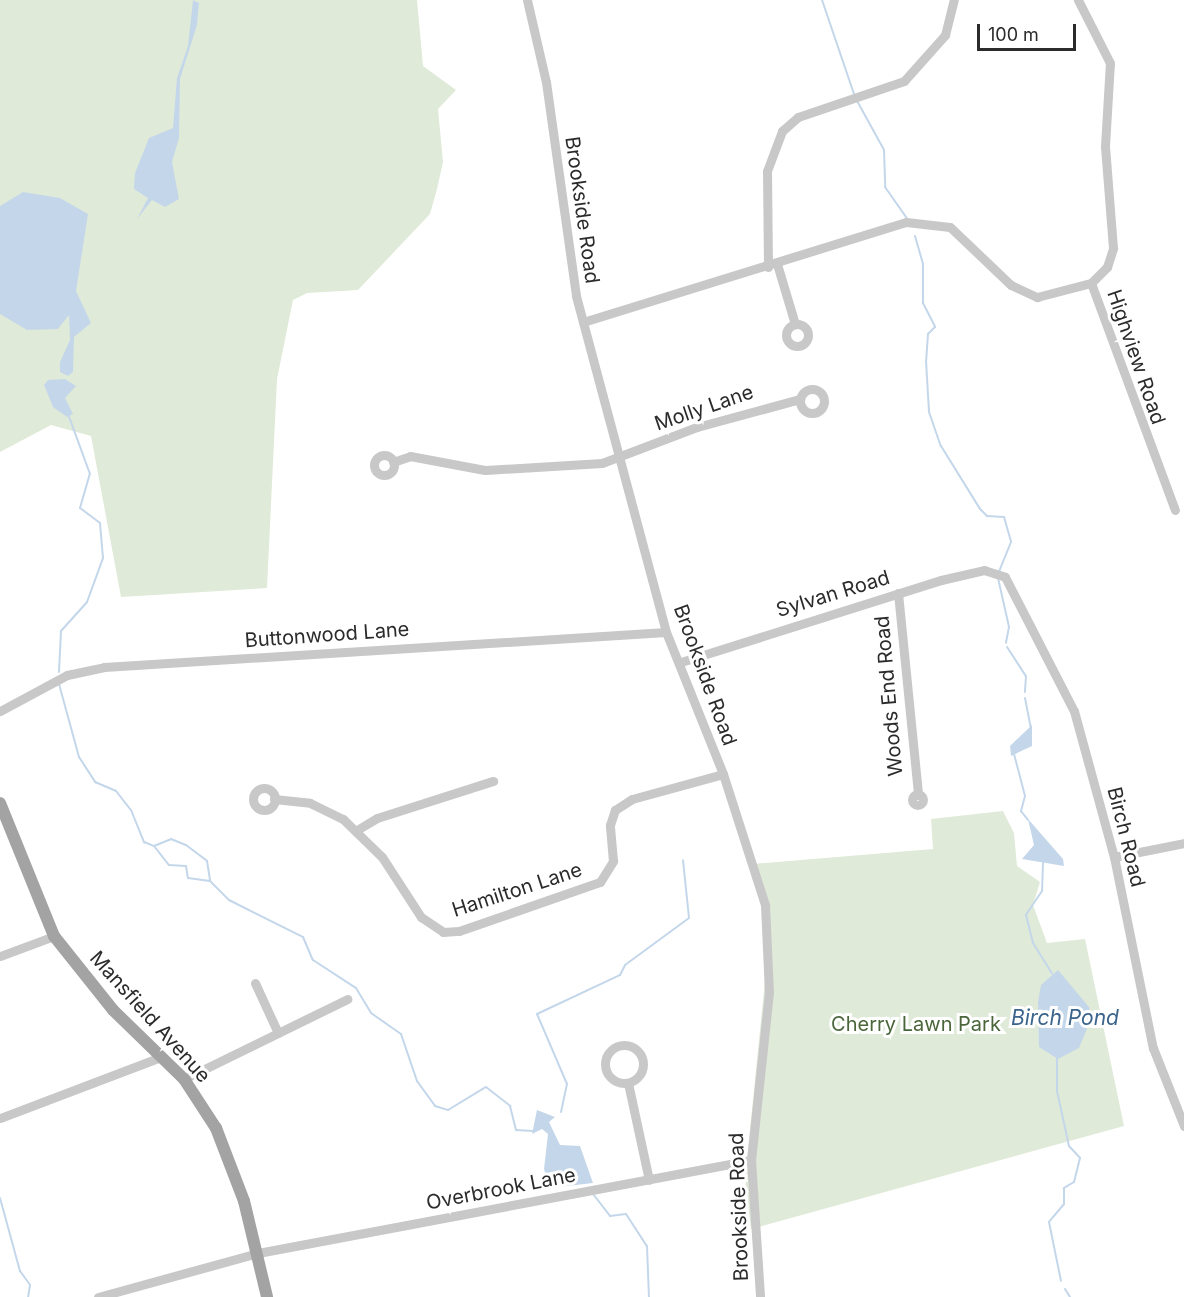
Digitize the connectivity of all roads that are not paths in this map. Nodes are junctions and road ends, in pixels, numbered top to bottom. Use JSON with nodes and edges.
{"nodes":[{"id":1,"x":527,"y":0,"type":"edge"},
{"id":2,"x":954,"y":0,"type":"edge"},
{"id":3,"x":1078,"y":0,"type":"edge"},
{"id":4,"x":772,"y":266,"type":"junction"},
{"id":5,"x":1091,"y":283,"type":"junction"},
{"id":6,"x":583,"y":322,"type":"junction"},
{"id":7,"x":795,"y":324,"type":"dead end"},
{"id":8,"x":800,"y":399,"type":"dead end"},
{"id":9,"x":623,"y":459,"type":"junction"},
{"id":10,"x":393,"y":462,"type":"dead end"},
{"id":11,"x":1174,"y":510,"type":"dead end"},
{"id":12,"x":999,"y":572,"type":"joint"},
{"id":13,"x":898,"y":593,"type":"junction"},
{"id":14,"x":666,"y":632,"type":"junction"},
{"id":15,"x":681,"y":662,"type":"junction"},
{"id":16,"x":0,"y":711,"type":"edge"},
{"id":17,"x":723,"y":774,"type":"junction"},
{"id":18,"x":494,"y":781,"type":"dead end"},
{"id":19,"x":918,"y":795,"type":"dead end"},
{"id":20,"x":274,"y":800,"type":"dead end"},
{"id":21,"x":0,"y":803,"type":"edge"},
{"id":22,"x":357,"y":830,"type":"junction"},
{"id":23,"x":1184,"y":843,"type":"edge"},
{"id":24,"x":1114,"y":857,"type":"junction"},
{"id":25,"x":54,"y":936,"type":"junction"},
{"id":26,"x":0,"y":956,"type":"edge"},
{"id":27,"x":255,"y":983,"type":"dead end"},
{"id":28,"x":347,"y":999,"type":"dead end"},
{"id":29,"x":278,"y":1033,"type":"junction"},
{"id":30,"x":161,"y":1057,"type":"junction"},
{"id":31,"x":184,"y":1079,"type":"junction"},
{"id":32,"x":628,"y":1083,"type":"junction"},
{"id":33,"x":0,"y":1118,"type":"edge"},
{"id":34,"x":1184,"y":1126,"type":"edge"},
{"id":35,"x":751,"y":1160,"type":"junction"},
{"id":36,"x":649,"y":1179,"type":"junction"},
{"id":37,"x":258,"y":1253,"type":"junction"},
{"id":38,"x":98,"y":1297,"type":"edge"},
{"id":39,"x":267,"y":1297,"type":"edge"},
{"id":40,"x":760,"y":1297,"type":"edge"}],
"edges":[{"from":1,"to":6,"type":"street","name":"Brookside Road"},
{"from":2,"to":4,"type":"street"},
{"from":3,"to":5,"type":"street"},
{"from":4,"to":5,"type":"street"},
{"from":4,"to":6,"type":"street"},
{"from":4,"to":7,"type":"street"},
{"from":5,"to":11,"type":"street","name":"Highview Road"},
{"from":6,"to":9,"type":"street","name":"Brookside Road"},
{"from":8,"to":9,"type":"street","name":"Molly Lane"},
{"from":9,"to":10,"type":"street","name":"Molly Lane"},
{"from":9,"to":14,"type":"street","name":"Brookside Road"},
{"from":12,"to":13,"type":"street","name":"Sylvan Road"},
{"from":12,"to":24,"type":"street","name":"Birch Road"},
{"from":13,"to":15,"type":"street","name":"Sylvan Road"},
{"from":13,"to":19,"type":"street","name":"Woods End Road"},
{"from":14,"to":15,"type":"street","name":"Brookside Road"},
{"from":14,"to":16,"type":"street","name":"Buttonwood Lane"},
{"from":15,"to":17,"type":"street","name":"Brookside Road"},
{"from":17,"to":22,"type":"street","name":"Hamilton Lane"},
{"from":17,"to":35,"type":"street","name":"Brookside Road"},
{"from":18,"to":22,"type":"street"},
{"from":20,"to":22,"type":"street","name":"Hamilton Lane"},
{"from":21,"to":25,"type":"main road","name":"Mansfield Avenue"},
{"from":23,"to":24,"type":"street"},
{"from":24,"to":34,"type":"street","name":"Birch Road"},
{"from":25,"to":26,"type":"street"},
{"from":25,"to":30,"type":"main road","name":"Mansfield Avenue"},
{"from":27,"to":29,"type":"street"},
{"from":28,"to":29,"type":"street"},
{"from":29,"to":31,"type":"street"},
{"from":30,"to":31,"type":"main road","name":"Mansfield Avenue"},
{"from":30,"to":33,"type":"street"},
{"from":31,"to":37,"type":"main road","name":"Mansfield Avenue"},
{"from":32,"to":32,"type":"street"},
{"from":32,"to":36,"type":"street"},
{"from":35,"to":36,"type":"street","name":"Overbrook Lane"},
{"from":35,"to":40,"type":"street","name":"Brookside Road"},
{"from":36,"to":37,"type":"street","name":"Overbrook Lane"},
{"from":37,"to":38,"type":"street","name":"Overbrook Lane"},
{"from":37,"to":39,"type":"main road","name":"Mansfield Avenue"}]}
